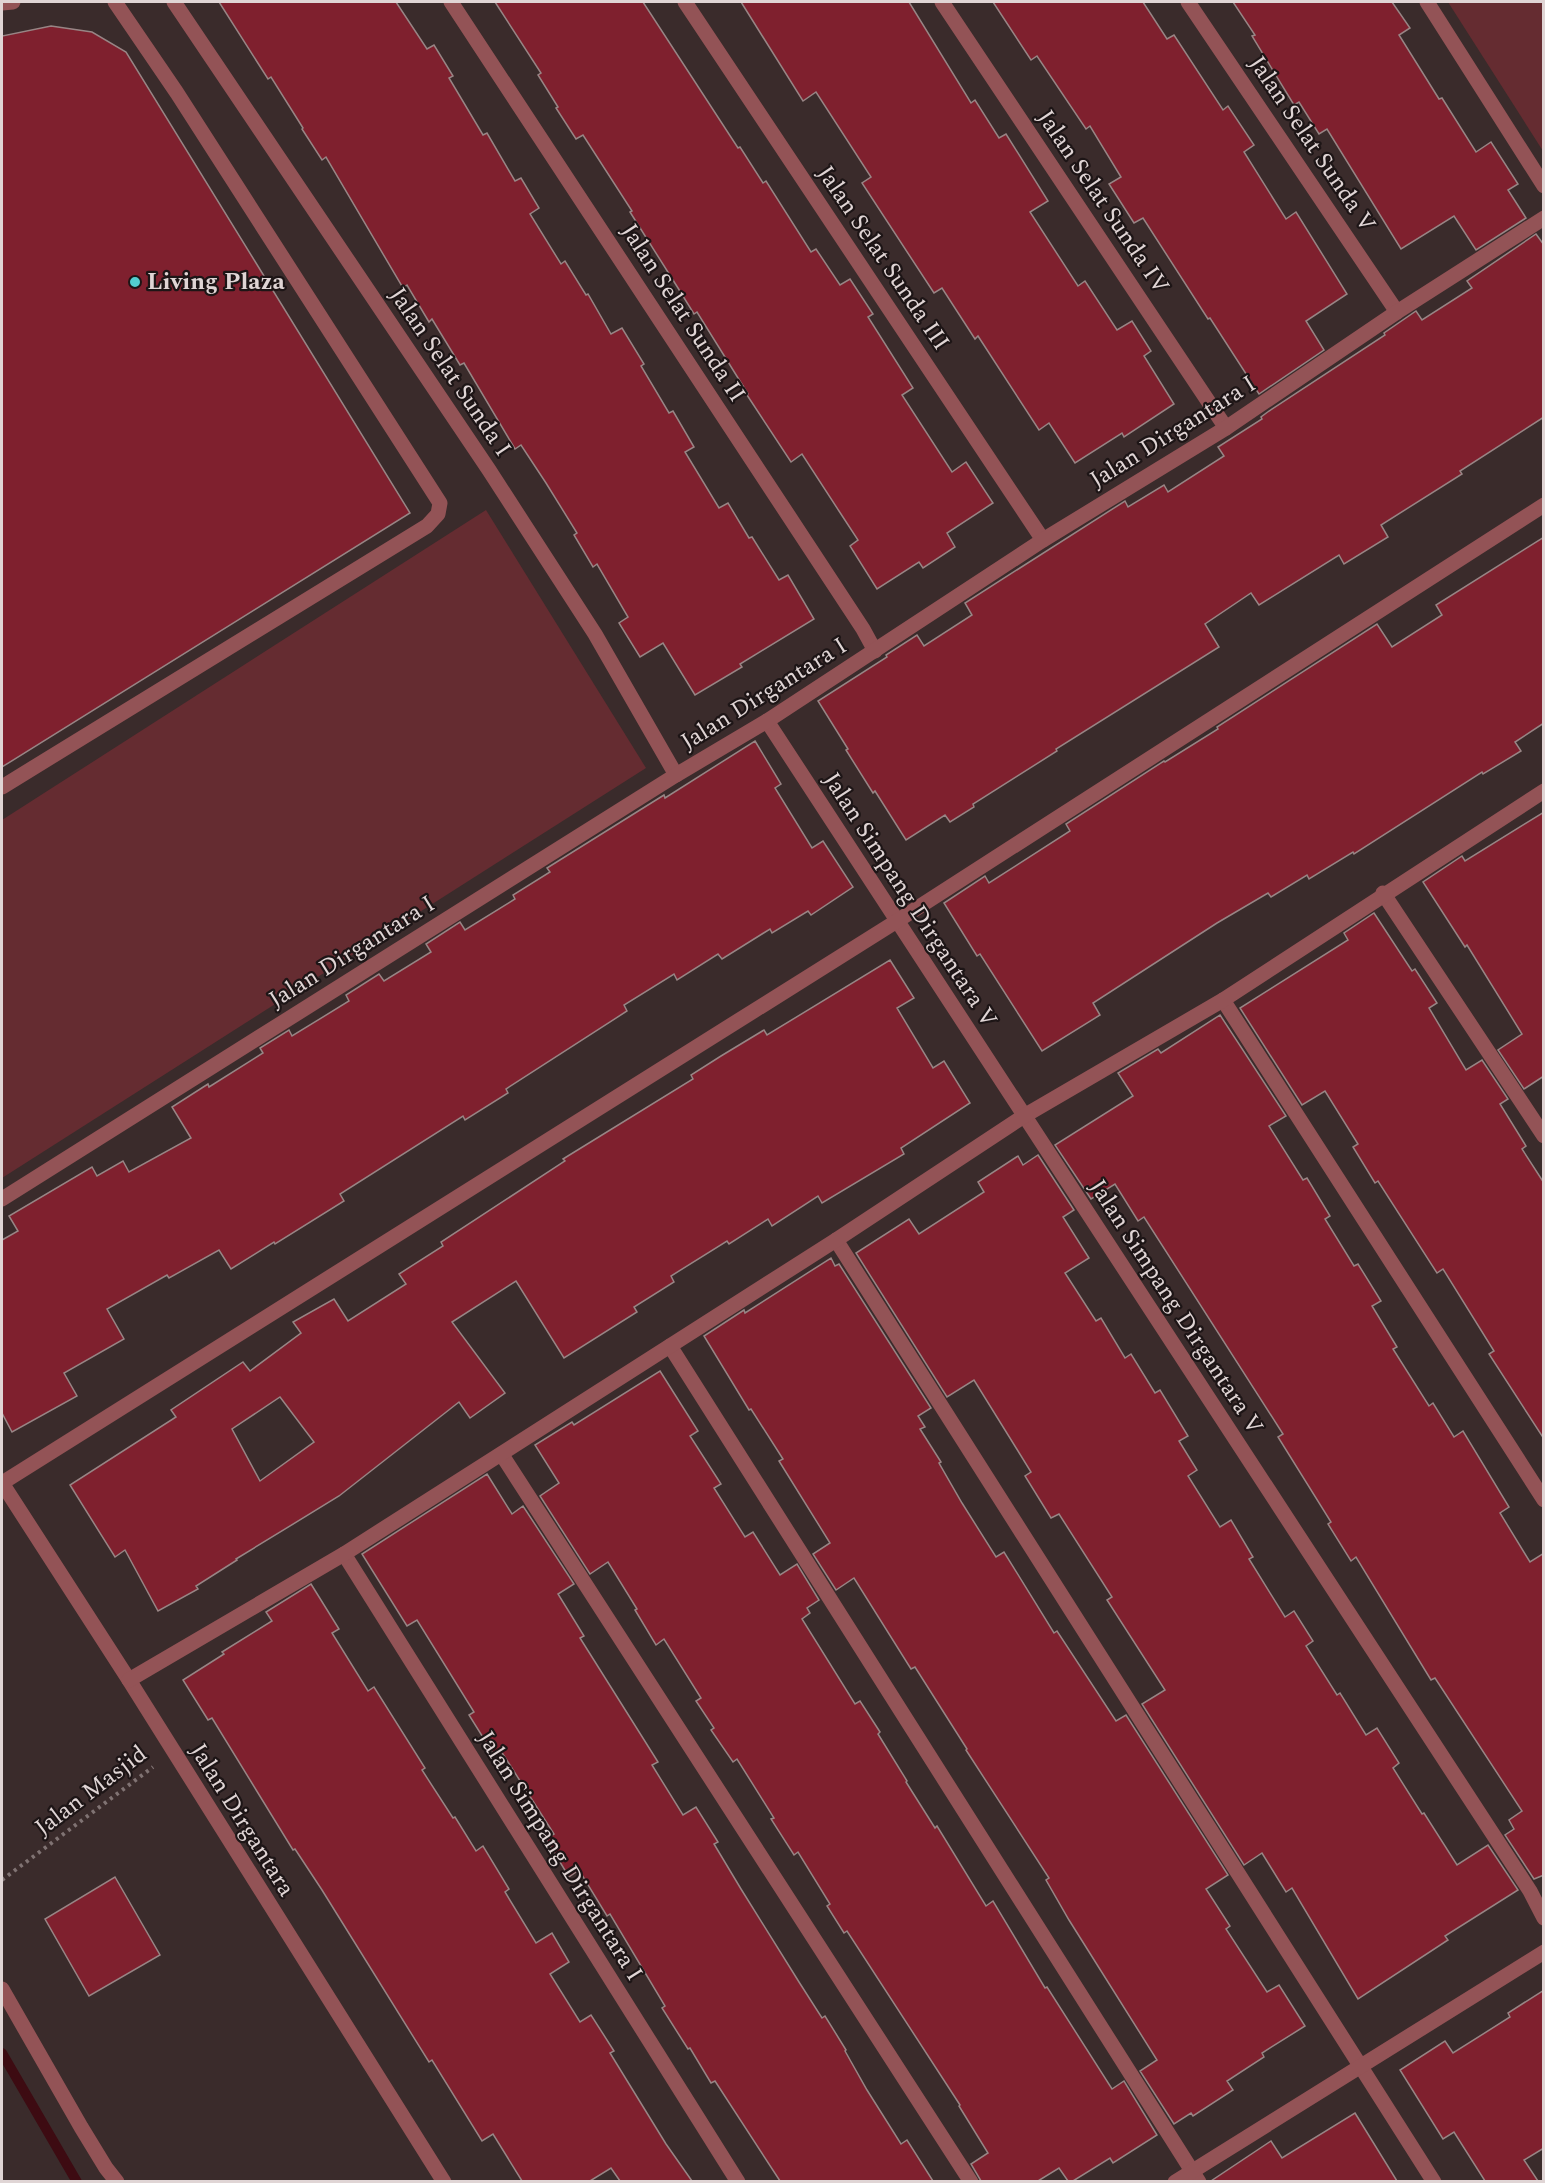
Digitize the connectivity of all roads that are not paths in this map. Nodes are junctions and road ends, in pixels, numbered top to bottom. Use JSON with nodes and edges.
{"nodes":[{"id":1,"x":13,"y":2,"type":"edge"},
{"id":2,"x":115,"y":2,"type":"edge"},
{"id":3,"x":174,"y":2,"type":"edge"},
{"id":4,"x":451,"y":2,"type":"edge"},
{"id":5,"x":685,"y":2,"type":"edge"},
{"id":6,"x":942,"y":2,"type":"edge"},
{"id":7,"x":1188,"y":2,"type":"edge"},
{"id":8,"x":1428,"y":2,"type":"edge"},
{"id":9,"x":2,"y":3,"type":"edge"},
{"id":10,"x":1544,"y":186,"type":"edge"},
{"id":11,"x":1544,"y":218,"type":"edge"},
{"id":12,"x":1397,"y":312,"type":"junction"},
{"id":13,"x":1226,"y":428,"type":"junction"},
{"id":14,"x":1544,"y":505,"type":"edge"},
{"id":15,"x":1043,"y":540,"type":"junction"},
{"id":16,"x":875,"y":651,"type":"junction"},
{"id":17,"x":767,"y":721,"type":"junction"},
{"id":18,"x":676,"y":775,"type":"junction"},
{"id":19,"x":2,"y":787,"type":"edge"},
{"id":20,"x":1544,"y":790,"type":"edge"},
{"id":21,"x":1383,"y":893,"type":"junction"},
{"id":22,"x":897,"y":921,"type":"junction"},
{"id":23,"x":1223,"y":1000,"type":"junction"},
{"id":24,"x":1024,"y":1116,"type":"junction"},
{"id":25,"x":1544,"y":1136,"type":"edge"},
{"id":26,"x":2,"y":1199,"type":"edge"},
{"id":27,"x":836,"y":1240,"type":"junction"},
{"id":28,"x":670,"y":1346,"type":"junction"},
{"id":29,"x":502,"y":1455,"type":"junction"},
{"id":30,"x":2,"y":1483,"type":"edge"},
{"id":31,"x":1544,"y":1500,"type":"edge"},
{"id":32,"x":344,"y":1554,"type":"junction"},
{"id":33,"x":129,"y":1680,"type":"junction"},
{"id":34,"x":1544,"y":1918,"type":"edge"},
{"id":35,"x":1544,"y":1952,"type":"edge"},
{"id":36,"x":2,"y":1989,"type":"edge"},
{"id":37,"x":1360,"y":2067,"type":"junction"},
{"id":38,"x":1196,"y":2176,"type":"edge"},
{"id":39,"x":117,"y":2181,"type":"edge"},
{"id":40,"x":444,"y":2181,"type":"edge"},
{"id":41,"x":738,"y":2181,"type":"edge"},
{"id":42,"x":971,"y":2181,"type":"edge"},
{"id":43,"x":1175,"y":2181,"type":"edge"},
{"id":44,"x":1434,"y":2181,"type":"edge"}],
"edges":[{"from":1,"to":9,"type":"street"},
{"from":2,"to":19,"type":"street"},
{"from":3,"to":18,"type":"street","name":"Jalan Selat Sunda I"},
{"from":4,"to":16,"type":"street","name":"Jalan Selat Sunda II"},
{"from":5,"to":15,"type":"street","name":"Jalan Selat Sunda III"},
{"from":6,"to":13,"type":"street","name":"Jalan Selat Sunda IV"},
{"from":7,"to":12,"type":"street","name":"Jalan Selat Sunda V"},
{"from":8,"to":10,"type":"street"},
{"from":11,"to":12,"type":"street","name":"Jalan Dirgantara I"},
{"from":12,"to":13,"type":"street","name":"Jalan Dirgantara I"},
{"from":13,"to":15,"type":"street","name":"Jalan Dirgantara I"},
{"from":14,"to":22,"type":"street"},
{"from":15,"to":16,"type":"street","name":"Jalan Dirgantara I"},
{"from":16,"to":17,"type":"street","name":"Jalan Dirgantara I"},
{"from":17,"to":18,"type":"street","name":"Jalan Dirgantara I"},
{"from":17,"to":22,"type":"street","name":"Jalan Simpang Dirgantara V"},
{"from":18,"to":26,"type":"street","name":"Jalan Dirgantara I"},
{"from":20,"to":21,"type":"street"},
{"from":21,"to":23,"type":"street"},
{"from":21,"to":25,"type":"street"},
{"from":22,"to":24,"type":"street","name":"Jalan Simpang Dirgantara V"},
{"from":22,"to":30,"type":"street"},
{"from":23,"to":24,"type":"street"},
{"from":23,"to":31,"type":"street"},
{"from":24,"to":27,"type":"street"},
{"from":24,"to":34,"type":"street","name":"Jalan Simpang Dirgantara V"},
{"from":27,"to":28,"type":"street"},
{"from":27,"to":37,"type":"street"},
{"from":28,"to":29,"type":"street"},
{"from":28,"to":38,"type":"street"},
{"from":29,"to":32,"type":"street"},
{"from":29,"to":42,"type":"street"},
{"from":30,"to":33,"type":"street","name":"Jalan Dirgantara"},
{"from":32,"to":33,"type":"street"},
{"from":32,"to":41,"type":"street","name":"Jalan Simpang Dirgantara I"},
{"from":33,"to":40,"type":"street","name":"Jalan Dirgantara"},
{"from":35,"to":37,"type":"street"},
{"from":36,"to":39,"type":"street"},
{"from":37,"to":38,"type":"street"},
{"from":37,"to":44,"type":"street"},
{"from":38,"to":43,"type":"street"}]}
